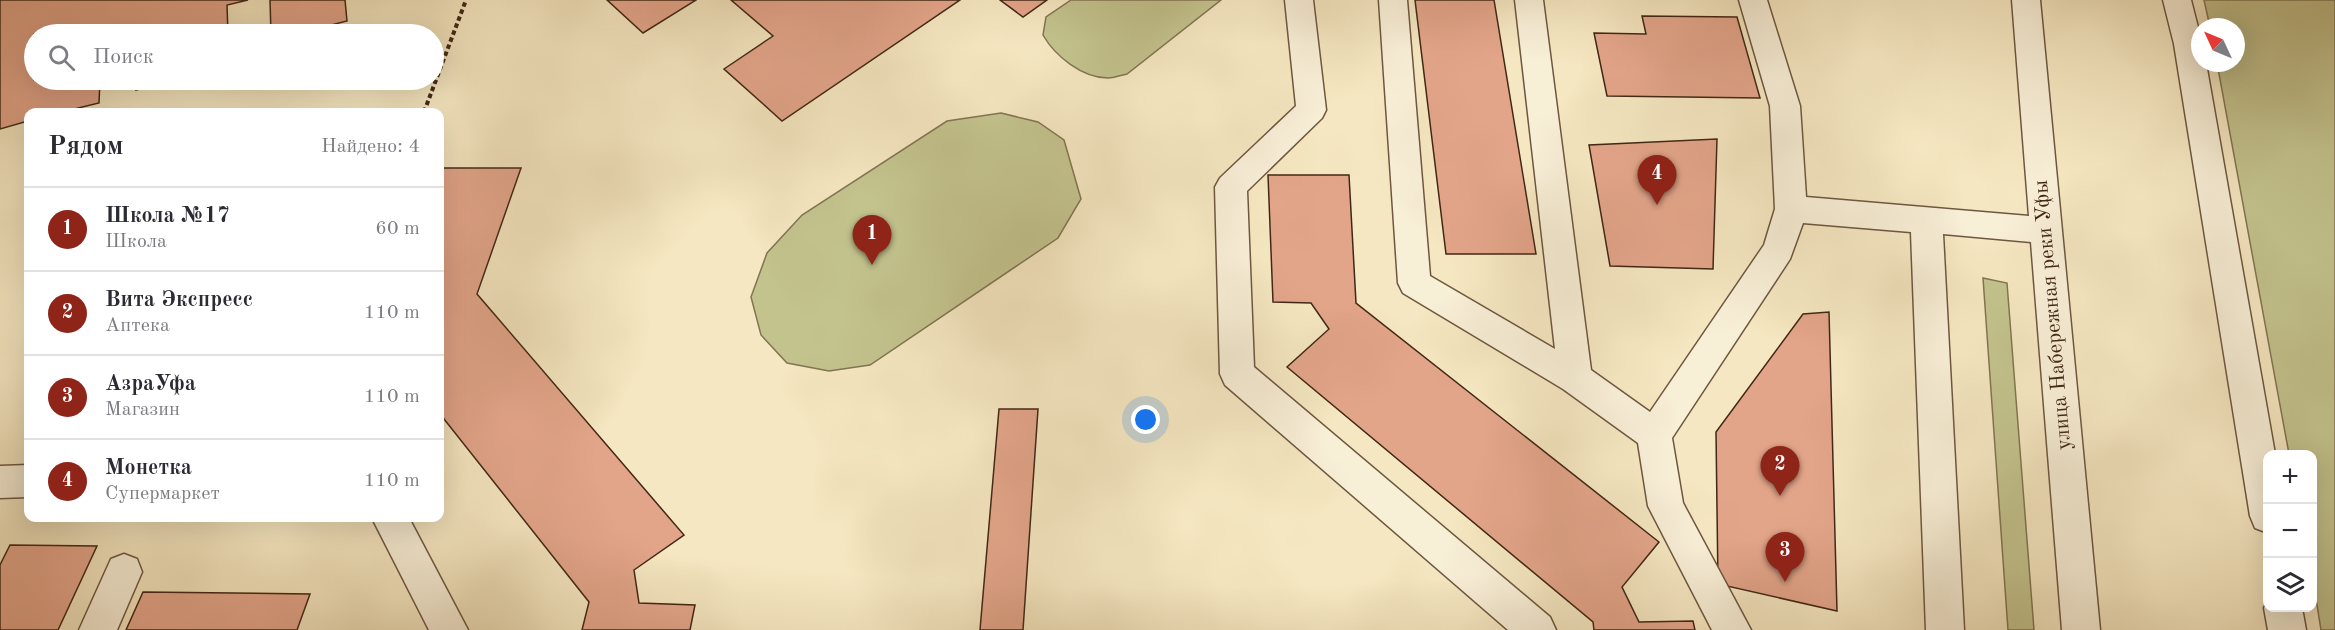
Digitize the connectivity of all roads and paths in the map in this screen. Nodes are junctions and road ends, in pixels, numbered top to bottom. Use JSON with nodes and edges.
{"nodes":[{"id":1,"x":466,"y":0,"type":"edge"},
{"id":2,"x":1299,"y":0,"type":"edge"},
{"id":3,"x":1393,"y":0,"type":"edge"},
{"id":4,"x":1529,"y":0,"type":"edge"},
{"id":5,"x":1753,"y":0,"type":"edge"},
{"id":6,"x":2026,"y":0,"type":"edge"},
{"id":7,"x":2177,"y":0,"type":"edge"},
{"id":8,"x":444,"y":59,"type":"edge"},
{"id":9,"x":432,"y":90,"type":"edge"},
{"id":10,"x":426,"y":108,"type":"edge"},
{"id":11,"x":1791,"y":209,"type":"junction"},
{"id":12,"x":1926,"y":220,"type":"junction"},
{"id":13,"x":2046,"y":230,"type":"junction"},
{"id":14,"x":1575,"y":378,"type":"junction"},
{"id":15,"x":1654,"y":435,"type":"junction"},
{"id":16,"x":24,"y":481,"type":"edge"},
{"id":17,"x":0,"y":482,"type":"edge"},
{"id":18,"x":2266,"y":504,"type":"edge"},
{"id":19,"x":392,"y":522,"type":"edge"},
{"id":20,"x":124,"y":572,"type":"dead end"},
{"id":21,"x":2284,"y":612,"type":"edge"},
{"id":22,"x":98,"y":630,"type":"edge"},
{"id":23,"x":449,"y":630,"type":"edge"},
{"id":24,"x":1537,"y":630,"type":"edge"},
{"id":25,"x":1732,"y":630,"type":"edge"},
{"id":26,"x":1945,"y":630,"type":"edge"},
{"id":27,"x":2081,"y":630,"type":"edge"},
{"id":28,"x":2287,"y":630,"type":"edge"}],
"edges":[{"from":1,"to":8,"type":"path"},
{"from":2,"to":24,"type":"street"},
{"from":3,"to":14,"type":"street"},
{"from":4,"to":14,"type":"street"},
{"from":5,"to":11,"type":"street"},
{"from":6,"to":13,"type":"street","name":"улица Набережная реки Уфы"},
{"from":7,"to":18,"type":"street"},
{"from":9,"to":10,"type":"path"},
{"from":11,"to":12,"type":"street"},
{"from":11,"to":15,"type":"street"},
{"from":12,"to":13,"type":"street"},
{"from":12,"to":26,"type":"street"},
{"from":13,"to":27,"type":"street","name":"улица Набережная реки Уфы"},
{"from":14,"to":15,"type":"street"},
{"from":15,"to":25,"type":"street"},
{"from":16,"to":17,"type":"street"},
{"from":19,"to":23,"type":"street"},
{"from":20,"to":22,"type":"street"},
{"from":21,"to":28,"type":"street"}]}
